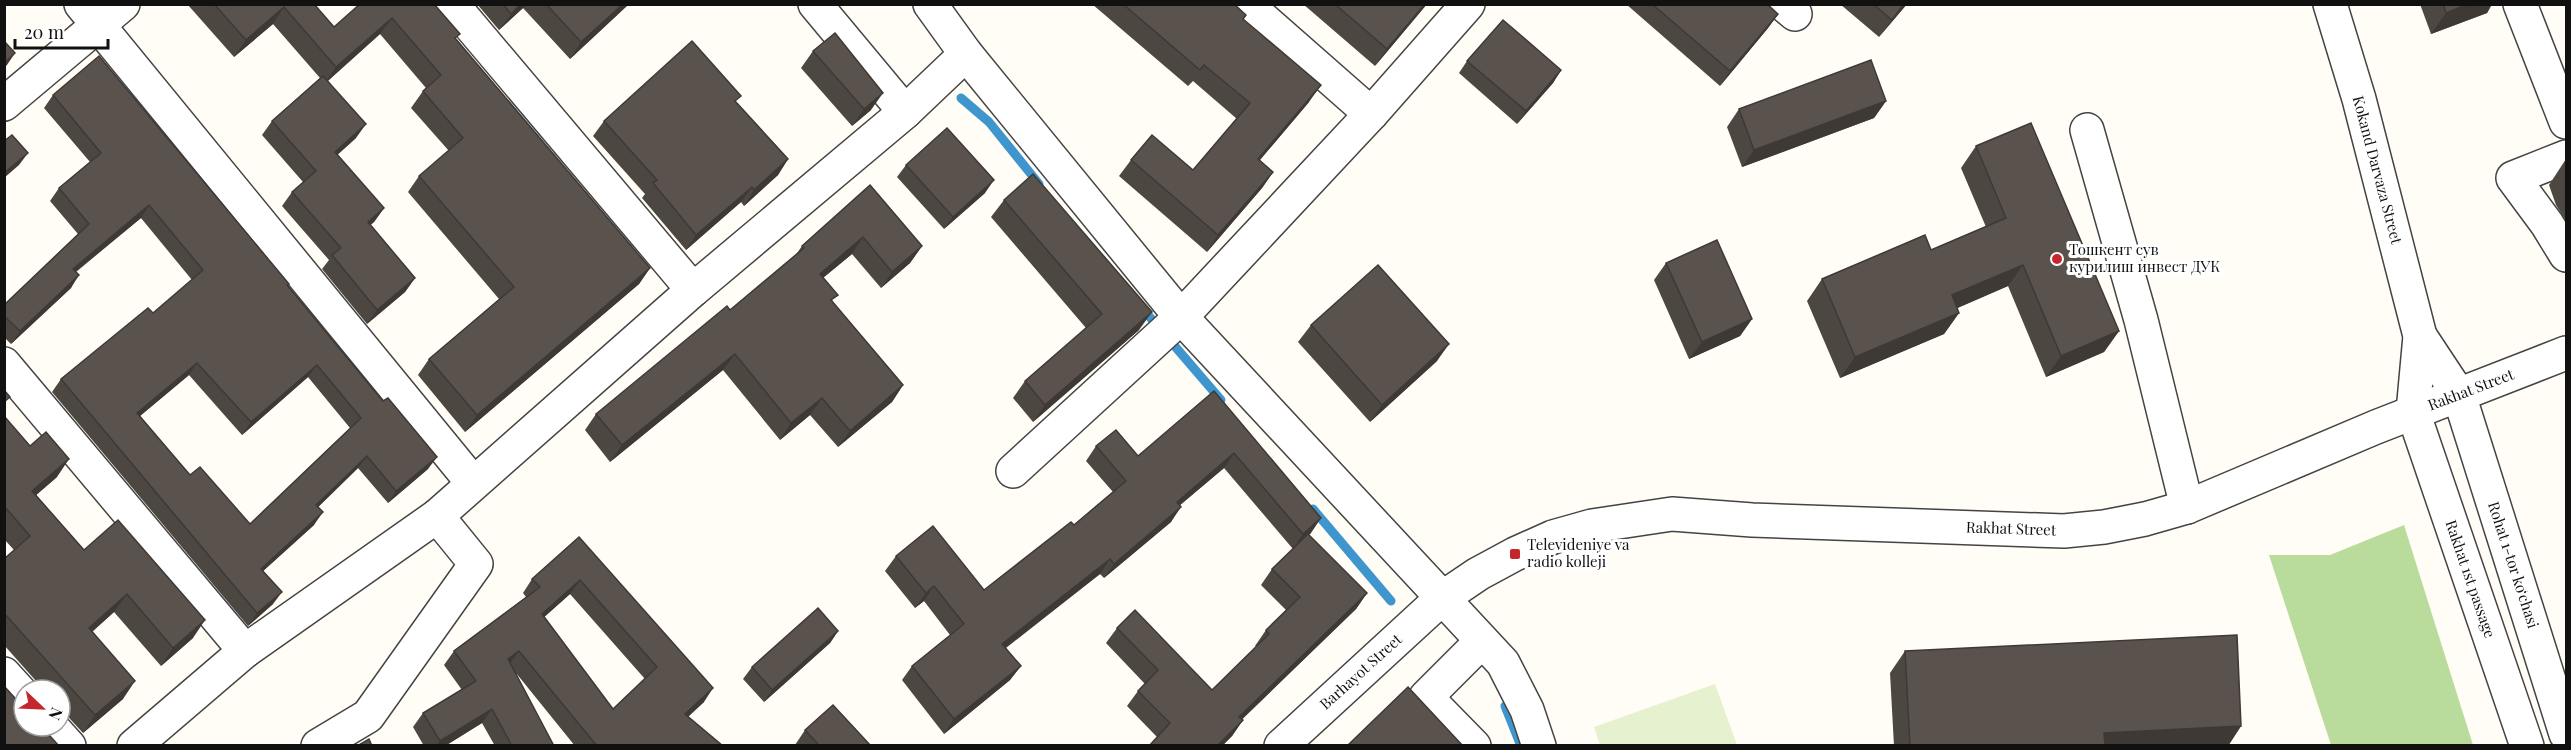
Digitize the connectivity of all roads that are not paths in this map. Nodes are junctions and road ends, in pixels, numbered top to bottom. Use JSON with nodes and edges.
{"nodes":[{"id":1,"x":452,"y":4,"type":"edge"},
{"id":2,"x":815,"y":4,"type":"edge"},
{"id":3,"x":930,"y":4,"type":"edge"},
{"id":4,"x":1246,"y":4,"type":"edge"},
{"id":5,"x":1468,"y":4,"type":"edge"},
{"id":6,"x":2331,"y":4,"type":"edge"},
{"id":7,"x":2520,"y":4,"type":"edge"},
{"id":8,"x":101,"y":11,"type":"edge"},
{"id":9,"x":966,"y":54,"type":"junction"},
{"id":10,"x":2560,"y":86,"type":"edge"},
{"id":11,"x":4,"y":104,"type":"edge"},
{"id":12,"x":905,"y":112,"type":"junction"},
{"id":13,"x":1371,"y":114,"type":"junction"},
{"id":14,"x":2566,"y":122,"type":"edge"},
{"id":15,"x":2087,"y":130,"type":"dead end"},
{"id":16,"x":2566,"y":157,"type":"edge"},
{"id":17,"x":2566,"y":255,"type":"edge"},
{"id":18,"x":693,"y":290,"type":"junction"},
{"id":19,"x":1181,"y":317,"type":"junction"},
{"id":20,"x":2420,"y":336,"type":"junction"},
{"id":21,"x":2566,"y":353,"type":"edge"},
{"id":22,"x":4,"y":364,"type":"edge"},
{"id":23,"x":2458,"y":395,"type":"junction"},
{"id":24,"x":2413,"y":412,"type":"junction"},
{"id":25,"x":1013,"y":471,"type":"dead end"},
{"id":26,"x":474,"y":483,"type":"junction"},
{"id":27,"x":2187,"y":507,"type":"junction"},
{"id":28,"x":437,"y":516,"type":"junction"},
{"id":29,"x":1442,"y":598,"type":"junction"},
{"id":30,"x":1482,"y":641,"type":"junction"},
{"id":31,"x":245,"y":651,"type":"junction"},
{"id":32,"x":2566,"y":734,"type":"edge"},
{"id":33,"x":1282,"y":745,"type":"edge"},
{"id":34,"x":134,"y":746,"type":"edge"},
{"id":35,"x":318,"y":746,"type":"edge"},
{"id":36,"x":1474,"y":746,"type":"edge"},
{"id":37,"x":1539,"y":746,"type":"edge"},
{"id":38,"x":2527,"y":746,"type":"edge"}],
"edges":[{"from":1,"to":18,"type":"street"},
{"from":2,"to":12,"type":"street"},
{"from":3,"to":9,"type":"street"},
{"from":4,"to":13,"type":"street"},
{"from":5,"to":13,"type":"street"},
{"from":6,"to":20,"type":"street","name":"Kokand Darvaza Street"},
{"from":7,"to":10,"type":"street"},
{"from":8,"to":11,"type":"street"},
{"from":8,"to":26,"type":"street"},
{"from":9,"to":12,"type":"street"},
{"from":9,"to":19,"type":"street"},
{"from":10,"to":14,"type":"street"},
{"from":12,"to":18,"type":"street"},
{"from":13,"to":19,"type":"street"},
{"from":15,"to":27,"type":"street"},
{"from":16,"to":17,"type":"street"},
{"from":18,"to":26,"type":"street"},
{"from":19,"to":25,"type":"street"},
{"from":19,"to":29,"type":"street"},
{"from":20,"to":23,"type":"street","name":"Kokand Darvaza Street"},
{"from":20,"to":24,"type":"street","name":"Kokand Darvaza Street"},
{"from":21,"to":23,"type":"street","name":"Rakhat Street"},
{"from":22,"to":31,"type":"street"},
{"from":23,"to":24,"type":"street","name":"Rakhat Street"},
{"from":23,"to":32,"type":"street","name":"Rohat 1-tor koʻchasi"},
{"from":24,"to":27,"type":"street","name":"Rakhat Street"},
{"from":24,"to":38,"type":"street","name":"Rakhat 1st passage"},
{"from":26,"to":28,"type":"street"},
{"from":27,"to":29,"type":"street","name":"Rakhat Street"},
{"from":28,"to":31,"type":"street"},
{"from":28,"to":35,"type":"street"},
{"from":29,"to":30,"type":"street"},
{"from":29,"to":33,"type":"street","name":"Barhayot Street"},
{"from":30,"to":36,"type":"street"},
{"from":30,"to":37,"type":"street"},
{"from":31,"to":34,"type":"street"}]}
